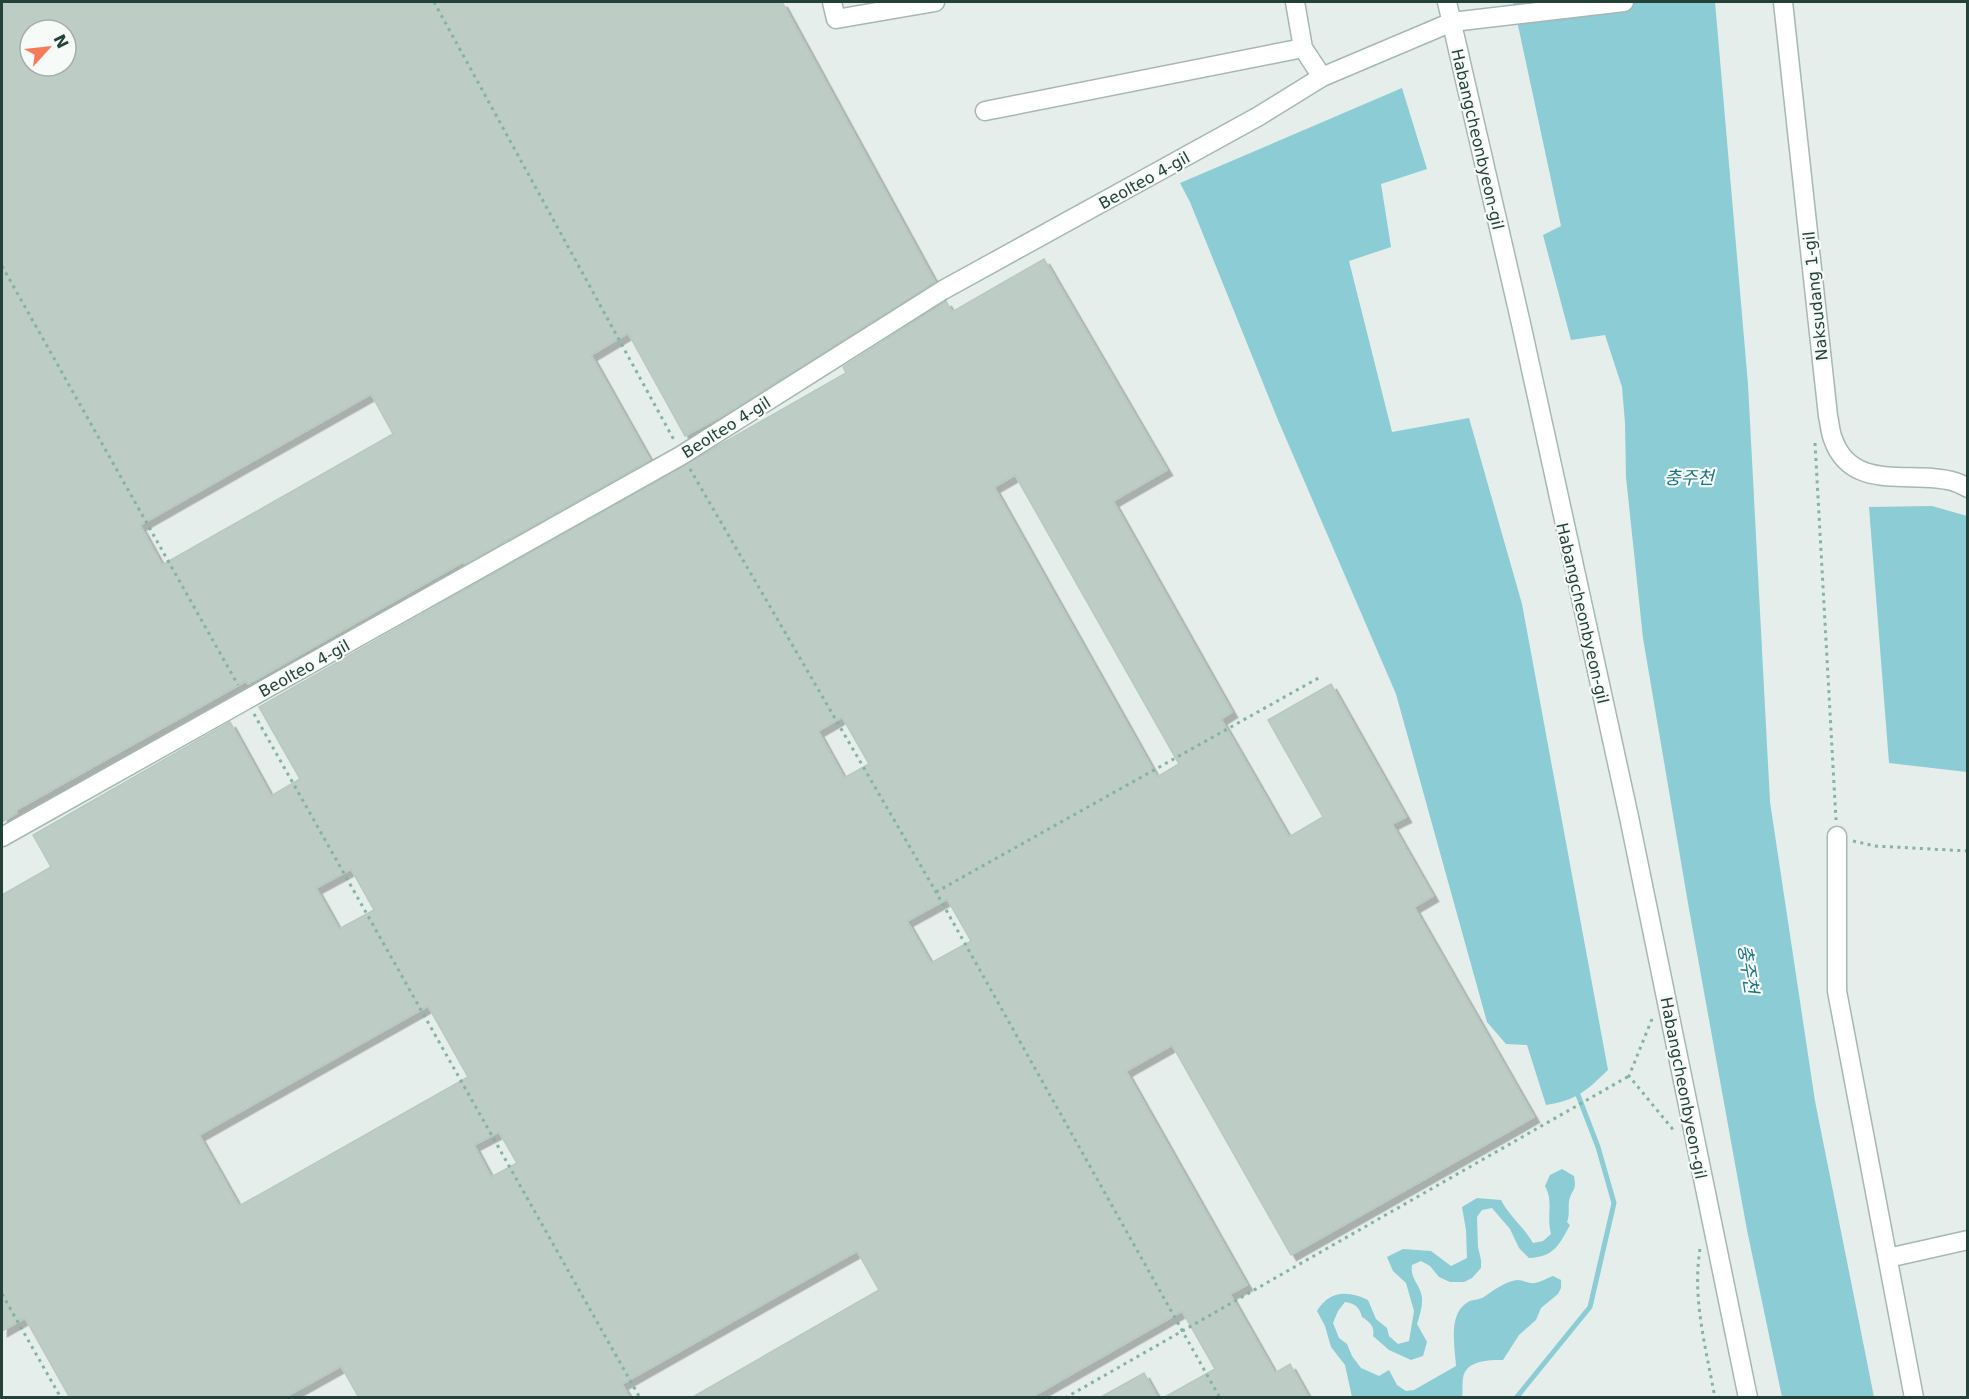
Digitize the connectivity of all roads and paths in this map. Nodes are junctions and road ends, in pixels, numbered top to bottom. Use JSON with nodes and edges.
{"nodes":[{"id":1,"x":434,"y":2,"type":"edge"},
{"id":2,"x":832,"y":2,"type":"edge"},
{"id":3,"x":935,"y":2,"type":"edge"},
{"id":4,"x":1295,"y":2,"type":"edge"},
{"id":5,"x":1447,"y":2,"type":"edge"},
{"id":6,"x":1624,"y":2,"type":"edge"},
{"id":7,"x":1783,"y":2,"type":"edge"},
{"id":8,"x":1452,"y":22,"type":"junction"},
{"id":9,"x":1303,"y":48,"type":"junction"},
{"id":10,"x":1322,"y":77,"type":"junction"},
{"id":11,"x":985,"y":111,"type":"dead end"},
{"id":12,"x":2,"y":266,"type":"edge"},
{"id":13,"x":1815,"y":436,"type":"dead end"},
{"id":14,"x":682,"y":455,"type":"junction"},
{"id":15,"x":1968,"y":488,"type":"edge"},
{"id":16,"x":1322,"y":676,"type":"dead end"},
{"id":17,"x":247,"y":700,"type":"junction"},
{"id":18,"x":1837,"y":836,"type":"junction"},
{"id":19,"x":2,"y":837,"type":"edge"},
{"id":20,"x":1968,"y":851,"type":"edge"},
{"id":21,"x":936,"y":892,"type":"junction"},
{"id":22,"x":1653,"y":1016,"type":"dead end"},
{"id":23,"x":1629,"y":1076,"type":"junction"},
{"id":24,"x":1677,"y":1135,"type":"dead end"},
{"id":25,"x":1968,"y":1240,"type":"edge"},
{"id":26,"x":1700,"y":1242,"type":"dead end"},
{"id":27,"x":1888,"y":1258,"type":"junction"},
{"id":28,"x":2,"y":1294,"type":"edge"},
{"id":29,"x":1182,"y":1330,"type":"junction"},
{"id":30,"x":61,"y":1398,"type":"edge"},
{"id":31,"x":640,"y":1398,"type":"edge"},
{"id":32,"x":1065,"y":1398,"type":"edge"},
{"id":33,"x":1220,"y":1398,"type":"edge"},
{"id":34,"x":1715,"y":1398,"type":"edge"},
{"id":35,"x":1748,"y":1398,"type":"edge"},
{"id":36,"x":1914,"y":1398,"type":"edge"}],
"edges":[{"from":1,"to":14,"type":"path"},
{"from":2,"to":3,"type":"street"},
{"from":4,"to":9,"type":"street"},
{"from":5,"to":8,"type":"street","name":"Habangcheonbyeon-gil"},
{"from":6,"to":8,"type":"street","name":"Beolteo 4-gil"},
{"from":7,"to":15,"type":"street","name":"Naksudang 1-gil"},
{"from":8,"to":10,"type":"street","name":"Beolteo 4-gil"},
{"from":8,"to":35,"type":"street","name":"Habangcheonbyeon-gil"},
{"from":9,"to":10,"type":"street"},
{"from":9,"to":11,"type":"street"},
{"from":10,"to":14,"type":"street","name":"Beolteo 4-gil"},
{"from":12,"to":17,"type":"path"},
{"from":13,"to":18,"type":"path"},
{"from":14,"to":17,"type":"street","name":"Beolteo 4-gil"},
{"from":14,"to":21,"type":"path"},
{"from":16,"to":21,"type":"path"},
{"from":17,"to":19,"type":"street","name":"Beolteo 4-gil"},
{"from":17,"to":31,"type":"path"},
{"from":18,"to":20,"type":"path"},
{"from":18,"to":27,"type":"street"},
{"from":21,"to":29,"type":"path"},
{"from":22,"to":23,"type":"path"},
{"from":23,"to":24,"type":"path"},
{"from":23,"to":29,"type":"path"},
{"from":25,"to":27,"type":"street"},
{"from":26,"to":34,"type":"path"},
{"from":27,"to":36,"type":"street"},
{"from":28,"to":30,"type":"path"},
{"from":29,"to":32,"type":"path"},
{"from":29,"to":33,"type":"path"}]}
